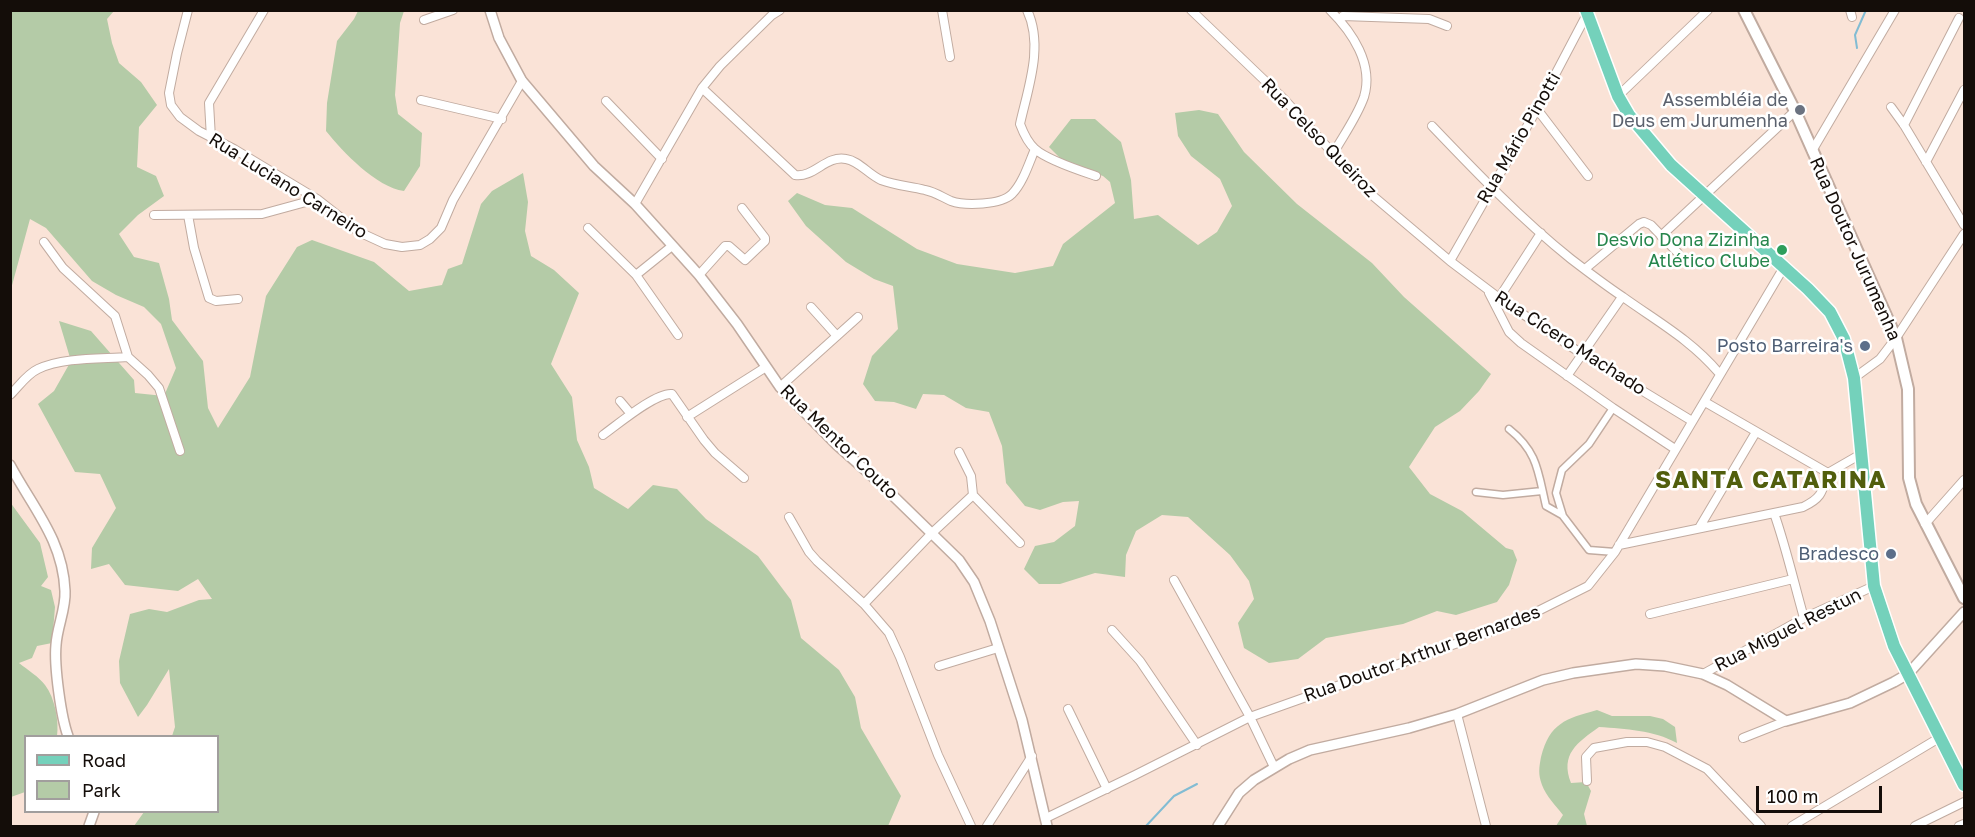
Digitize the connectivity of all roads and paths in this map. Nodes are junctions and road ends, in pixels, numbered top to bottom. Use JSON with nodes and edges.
{"nodes":[{"id":1,"x":188,"y":10,"type":"edge"},
{"id":2,"x":264,"y":10,"type":"edge"},
{"id":3,"x":453,"y":10,"type":"edge"},
{"id":4,"x":490,"y":10,"type":"edge"},
{"id":5,"x":780,"y":10,"type":"edge"},
{"id":6,"x":942,"y":10,"type":"edge"},
{"id":7,"x":1027,"y":10,"type":"edge"},
{"id":8,"x":1191,"y":10,"type":"edge"},
{"id":9,"x":1330,"y":10,"type":"edge"},
{"id":10,"x":1708,"y":10,"type":"edge"},
{"id":11,"x":1744,"y":10,"type":"edge"},
{"id":12,"x":1895,"y":10,"type":"edge"},
{"id":13,"x":1587,"y":12,"type":"edge"},
{"id":14,"x":1343,"y":16,"type":"edge"},
{"id":15,"x":1959,"y":18,"type":"dead end"},
{"id":16,"x":424,"y":20,"type":"dead end"},
{"id":17,"x":1447,"y":26,"type":"dead end"},
{"id":18,"x":950,"y":57,"type":"dead end"},
{"id":19,"x":522,"y":81,"type":"junction"},
{"id":20,"x":702,"y":88,"type":"junction"},
{"id":21,"x":1965,"y":90,"type":"edge"},
{"id":22,"x":1618,"y":96,"type":"junction"},
{"id":23,"x":421,"y":100,"type":"dead end"},
{"id":24,"x":606,"y":100,"type":"dead end"},
{"id":25,"x":1891,"y":107,"type":"dead end"},
{"id":26,"x":1537,"y":109,"type":"junction"},
{"id":27,"x":1795,"y":111,"type":"junction"},
{"id":28,"x":502,"y":119,"type":"junction"},
{"id":29,"x":1904,"y":125,"type":"junction"},
{"id":30,"x":1432,"y":126,"type":"dead end"},
{"id":31,"x":211,"y":138,"type":"junction"},
{"id":32,"x":1035,"y":149,"type":"junction"},
{"id":33,"x":1812,"y":151,"type":"junction"},
{"id":34,"x":1333,"y":154,"type":"junction"},
{"id":35,"x":662,"y":159,"type":"junction"},
{"id":36,"x":1926,"y":162,"type":"junction"},
{"id":37,"x":1096,"y":176,"type":"dead end"},
{"id":38,"x":1588,"y":176,"type":"dead end"},
{"id":39,"x":1491,"y":188,"type":"junction"},
{"id":40,"x":1704,"y":196,"type":"junction"},
{"id":41,"x":317,"y":199,"type":"junction"},
{"id":42,"x":635,"y":204,"type":"junction"},
{"id":43,"x":741,"y":207,"type":"dead end"},
{"id":44,"x":154,"y":215,"type":"dead end"},
{"id":45,"x":188,"y":215,"type":"junction"},
{"id":46,"x":1965,"y":225,"type":"edge"},
{"id":47,"x":588,"y":228,"type":"dead end"},
{"id":48,"x":1541,"y":234,"type":"junction"},
{"id":49,"x":1965,"y":234,"type":"edge"},
{"id":50,"x":1661,"y":236,"type":"junction"},
{"id":51,"x":44,"y":242,"type":"dead end"},
{"id":52,"x":672,"y":246,"type":"junction"},
{"id":53,"x":1678,"y":253,"type":"dead end"},
{"id":54,"x":1450,"y":261,"type":"junction"},
{"id":55,"x":1784,"y":267,"type":"junction"},
{"id":56,"x":1585,"y":269,"type":"junction"},
{"id":57,"x":699,"y":275,"type":"junction"},
{"id":58,"x":636,"y":276,"type":"junction"},
{"id":59,"x":1488,"y":290,"type":"junction"},
{"id":60,"x":1622,"y":297,"type":"junction"},
{"id":61,"x":1499,"y":298,"type":"junction"},
{"id":62,"x":238,"y":299,"type":"dead end"},
{"id":63,"x":811,"y":307,"type":"dead end"},
{"id":64,"x":858,"y":317,"type":"dead end"},
{"id":65,"x":678,"y":335,"type":"dead end"},
{"id":66,"x":837,"y":336,"type":"junction"},
{"id":67,"x":1896,"y":338,"type":"junction"},
{"id":68,"x":1582,"y":354,"type":"junction"},
{"id":69,"x":128,"y":357,"type":"junction"},
{"id":70,"x":766,"y":367,"type":"junction"},
{"id":71,"x":1719,"y":373,"type":"junction"},
{"id":72,"x":1567,"y":376,"type":"junction"},
{"id":73,"x":1854,"y":378,"type":"junction"},
{"id":74,"x":780,"y":387,"type":"junction"},
{"id":75,"x":10,"y":394,"type":"edge"},
{"id":76,"x":620,"y":401,"type":"dead end"},
{"id":77,"x":1705,"y":402,"type":"junction"},
{"id":78,"x":1613,"y":408,"type":"junction"},
{"id":79,"x":631,"y":414,"type":"junction"},
{"id":80,"x":687,"y":417,"type":"junction"},
{"id":81,"x":1692,"y":421,"type":"junction"},
{"id":82,"x":1509,"y":429,"type":"dead end"},
{"id":83,"x":1756,"y":432,"type":"junction"},
{"id":84,"x":603,"y":435,"type":"dead end"},
{"id":85,"x":1676,"y":449,"type":"junction"},
{"id":86,"x":180,"y":451,"type":"dead end"},
{"id":87,"x":959,"y":452,"type":"dead end"},
{"id":88,"x":1861,"y":454,"type":"junction"},
{"id":89,"x":10,"y":465,"type":"edge"},
{"id":90,"x":1828,"y":473,"type":"junction"},
{"id":91,"x":744,"y":478,"type":"dead end"},
{"id":92,"x":1965,"y":480,"type":"edge"},
{"id":93,"x":1542,"y":491,"type":"junction"},
{"id":94,"x":1476,"y":492,"type":"dead end"},
{"id":95,"x":973,"y":495,"type":"junction"},
{"id":96,"x":1774,"y":513,"type":"junction"},
{"id":97,"x":1563,"y":516,"type":"junction"},
{"id":98,"x":789,"y":517,"type":"dead end"},
{"id":99,"x":1925,"y":524,"type":"junction"},
{"id":100,"x":1699,"y":528,"type":"junction"},
{"id":101,"x":932,"y":533,"type":"junction"},
{"id":102,"x":1020,"y":543,"type":"dead end"},
{"id":103,"x":1617,"y":548,"type":"junction"},
{"id":104,"x":1793,"y":579,"type":"junction"},
{"id":105,"x":1174,"y":580,"type":"dead end"},
{"id":106,"x":1874,"y":585,"type":"junction"},
{"id":107,"x":1965,"y":598,"type":"edge"},
{"id":108,"x":864,"y":604,"type":"junction"},
{"id":109,"x":1965,"y":612,"type":"edge"},
{"id":110,"x":1650,"y":614,"type":"dead end"},
{"id":111,"x":1804,"y":618,"type":"junction"},
{"id":112,"x":1112,"y":630,"type":"dead end"},
{"id":113,"x":998,"y":648,"type":"junction"},
{"id":114,"x":939,"y":666,"type":"dead end"},
{"id":115,"x":1703,"y":674,"type":"junction"},
{"id":116,"x":1908,"y":674,"type":"junction"},
{"id":117,"x":1068,"y":709,"type":"dead end"},
{"id":118,"x":1457,"y":714,"type":"junction"},
{"id":119,"x":1250,"y":717,"type":"junction"},
{"id":120,"x":1786,"y":721,"type":"junction"},
{"id":121,"x":68,"y":735,"type":"edge"},
{"id":122,"x":1743,"y":738,"type":"dead end"},
{"id":123,"x":1939,"y":738,"type":"junction"},
{"id":124,"x":1197,"y":745,"type":"junction"},
{"id":125,"x":1032,"y":756,"type":"junction"},
{"id":126,"x":1274,"y":767,"type":"junction"},
{"id":127,"x":1587,"y":781,"type":"dead end"},
{"id":128,"x":1965,"y":785,"type":"edge"},
{"id":129,"x":1107,"y":789,"type":"junction"},
{"id":130,"x":1965,"y":802,"type":"edge"},
{"id":131,"x":1046,"y":822,"type":"edge"},
{"id":132,"x":1965,"y":824,"type":"edge"},
{"id":133,"x":971,"y":826,"type":"edge"},
{"id":134,"x":987,"y":826,"type":"edge"},
{"id":135,"x":1218,"y":826,"type":"edge"},
{"id":136,"x":1486,"y":826,"type":"edge"},
{"id":137,"x":1761,"y":826,"type":"edge"},
{"id":138,"x":1792,"y":826,"type":"edge"},
{"id":139,"x":1915,"y":826,"type":"edge"},
{"id":140,"x":1959,"y":826,"type":"edge"}],
"edges":[{"from":1,"to":31,"type":"street","name":"Rua Luciano Carneiro"},
{"from":2,"to":31,"type":"street"},
{"from":3,"to":16,"type":"street"},
{"from":4,"to":19,"type":"street","name":"Rua Mentor Couto"},
{"from":5,"to":20,"type":"street"},
{"from":6,"to":18,"type":"street"},
{"from":7,"to":32,"type":"street"},
{"from":8,"to":34,"type":"street","name":"Rua Celso Queiroz"},
{"from":9,"to":14,"type":"street"},
{"from":10,"to":22,"type":"street"},
{"from":11,"to":27,"type":"main road","name":"Rua Doutor Jurumenha"},
{"from":12,"to":33,"type":"street"},
{"from":13,"to":22,"type":"main road"},
{"from":13,"to":26,"type":"street","name":"Rua Mário Pinotti"},
{"from":14,"to":17,"type":"street"},
{"from":14,"to":34,"type":"street"},
{"from":15,"to":29,"type":"street"},
{"from":19,"to":28,"type":"street","name":"Rua Luciano Carneiro"},
{"from":19,"to":42,"type":"street","name":"Rua Mentor Couto"},
{"from":20,"to":32,"type":"street"},
{"from":20,"to":35,"type":"street"},
{"from":21,"to":36,"type":"street"},
{"from":22,"to":40,"type":"main road"},
{"from":23,"to":28,"type":"street"},
{"from":24,"to":35,"type":"street"},
{"from":25,"to":29,"type":"street"},
{"from":26,"to":38,"type":"street"},
{"from":26,"to":39,"type":"street","name":"Rua Mário Pinotti"},
{"from":27,"to":33,"type":"main road","name":"Rua Doutor Jurumenha"},
{"from":27,"to":40,"type":"street"},
{"from":28,"to":41,"type":"street","name":"Rua Luciano Carneiro"},
{"from":29,"to":36,"type":"street"},
{"from":30,"to":39,"type":"street"},
{"from":31,"to":41,"type":"street","name":"Rua Luciano Carneiro"},
{"from":32,"to":37,"type":"street"},
{"from":33,"to":67,"type":"main road","name":"Rua Doutor Jurumenha"},
{"from":34,"to":54,"type":"street","name":"Rua Celso Queiroz"},
{"from":35,"to":42,"type":"street"},
{"from":36,"to":46,"type":"street"},
{"from":39,"to":48,"type":"street"},
{"from":39,"to":54,"type":"street","name":"Rua Mário Pinotti"},
{"from":40,"to":50,"type":"street"},
{"from":40,"to":55,"type":"main road"},
{"from":41,"to":45,"type":"street"},
{"from":42,"to":52,"type":"street","name":"Rua Mentor Couto"},
{"from":43,"to":57,"type":"street"},
{"from":44,"to":45,"type":"street"},
{"from":45,"to":62,"type":"street"},
{"from":47,"to":58,"type":"street"},
{"from":48,"to":56,"type":"street"},
{"from":48,"to":61,"type":"street"},
{"from":49,"to":67,"type":"street"},
{"from":50,"to":53,"type":"street"},
{"from":50,"to":56,"type":"street"},
{"from":51,"to":69,"type":"street"},
{"from":52,"to":57,"type":"street","name":"Rua Mentor Couto"},
{"from":52,"to":58,"type":"street"},
{"from":54,"to":59,"type":"street","name":"Rua Cícero Machado"},
{"from":55,"to":71,"type":"street","name":"Rua Doutor Arthur Bernardes"},
{"from":55,"to":73,"type":"main road"},
{"from":56,"to":60,"type":"street"},
{"from":57,"to":70,"type":"street","name":"Rua Mentor Couto"},
{"from":58,"to":65,"type":"street"},
{"from":59,"to":61,"type":"street","name":"Rua Cícero Machado"},
{"from":59,"to":72,"type":"street"},
{"from":60,"to":68,"type":"street"},
{"from":60,"to":71,"type":"street"},
{"from":61,"to":68,"type":"street","name":"Rua Cícero Machado"},
{"from":63,"to":66,"type":"street"},
{"from":64,"to":66,"type":"street"},
{"from":66,"to":74,"type":"street"},
{"from":67,"to":73,"type":"street"},
{"from":67,"to":99,"type":"main road","name":"Rua Doutor Jurumenha"},
{"from":68,"to":72,"type":"street"},
{"from":68,"to":81,"type":"street","name":"Rua Cícero Machado"},
{"from":69,"to":75,"type":"street"},
{"from":69,"to":86,"type":"street"},
{"from":70,"to":74,"type":"street","name":"Rua Mentor Couto"},
{"from":70,"to":80,"type":"street"},
{"from":71,"to":77,"type":"street","name":"Rua Doutor Arthur Bernardes"},
{"from":72,"to":78,"type":"street"},
{"from":73,"to":88,"type":"main road"},
{"from":74,"to":101,"type":"street","name":"Rua Mentor Couto"},
{"from":76,"to":79,"type":"street"},
{"from":77,"to":81,"type":"street","name":"Rua Doutor Arthur Bernardes"},
{"from":77,"to":83,"type":"street"},
{"from":78,"to":85,"type":"street"},
{"from":78,"to":97,"type":"street"},
{"from":79,"to":80,"type":"street"},
{"from":79,"to":84,"type":"street"},
{"from":80,"to":91,"type":"street"},
{"from":81,"to":85,"type":"street","name":"Rua Doutor Arthur Bernardes"},
{"from":82,"to":93,"type":"street"},
{"from":83,"to":90,"type":"street"},
{"from":83,"to":100,"type":"street"},
{"from":85,"to":103,"type":"street","name":"Rua Doutor Arthur Bernardes"},
{"from":87,"to":95,"type":"street"},
{"from":88,"to":90,"type":"street"},
{"from":88,"to":106,"type":"main road"},
{"from":89,"to":121,"type":"street"},
{"from":90,"to":96,"type":"street"},
{"from":92,"to":99,"type":"street"},
{"from":93,"to":94,"type":"street"},
{"from":93,"to":97,"type":"street"},
{"from":95,"to":101,"type":"street"},
{"from":95,"to":102,"type":"street"},
{"from":96,"to":100,"type":"street"},
{"from":96,"to":104,"type":"street"},
{"from":97,"to":103,"type":"street"},
{"from":98,"to":108,"type":"street"},
{"from":99,"to":107,"type":"main road","name":"Rua Doutor Jurumenha"},
{"from":100,"to":103,"type":"street"},
{"from":101,"to":108,"type":"street"},
{"from":101,"to":113,"type":"street","name":"Rua Mentor Couto"},
{"from":103,"to":119,"type":"street","name":"Rua Doutor Arthur Bernardes"},
{"from":104,"to":110,"type":"street"},
{"from":104,"to":111,"type":"street"},
{"from":105,"to":119,"type":"street"},
{"from":106,"to":111,"type":"street","name":"Rua Miguel Restun"},
{"from":106,"to":116,"type":"main road"},
{"from":108,"to":133,"type":"street"},
{"from":109,"to":116,"type":"street"},
{"from":111,"to":115,"type":"street","name":"Rua Miguel Restun"},
{"from":112,"to":124,"type":"street"},
{"from":113,"to":114,"type":"street"},
{"from":113,"to":125,"type":"street","name":"Rua Mentor Couto"},
{"from":115,"to":118,"type":"street"},
{"from":115,"to":120,"type":"street"},
{"from":116,"to":120,"type":"street"},
{"from":116,"to":123,"type":"main road"},
{"from":117,"to":129,"type":"street"},
{"from":118,"to":126,"type":"street"},
{"from":118,"to":136,"type":"street"},
{"from":119,"to":124,"type":"street","name":"Rua Doutor Arthur Bernardes"},
{"from":119,"to":126,"type":"street"},
{"from":120,"to":122,"type":"street"},
{"from":123,"to":128,"type":"main road"},
{"from":123,"to":138,"type":"street"},
{"from":124,"to":129,"type":"street","name":"Rua Doutor Arthur Bernardes"},
{"from":125,"to":131,"type":"street","name":"Rua Mentor Couto"},
{"from":125,"to":134,"type":"street"},
{"from":126,"to":135,"type":"street"},
{"from":127,"to":137,"type":"street"},
{"from":129,"to":131,"type":"street","name":"Rua Doutor Arthur Bernardes"},
{"from":130,"to":139,"type":"street"},
{"from":132,"to":140,"type":"street"}]}
